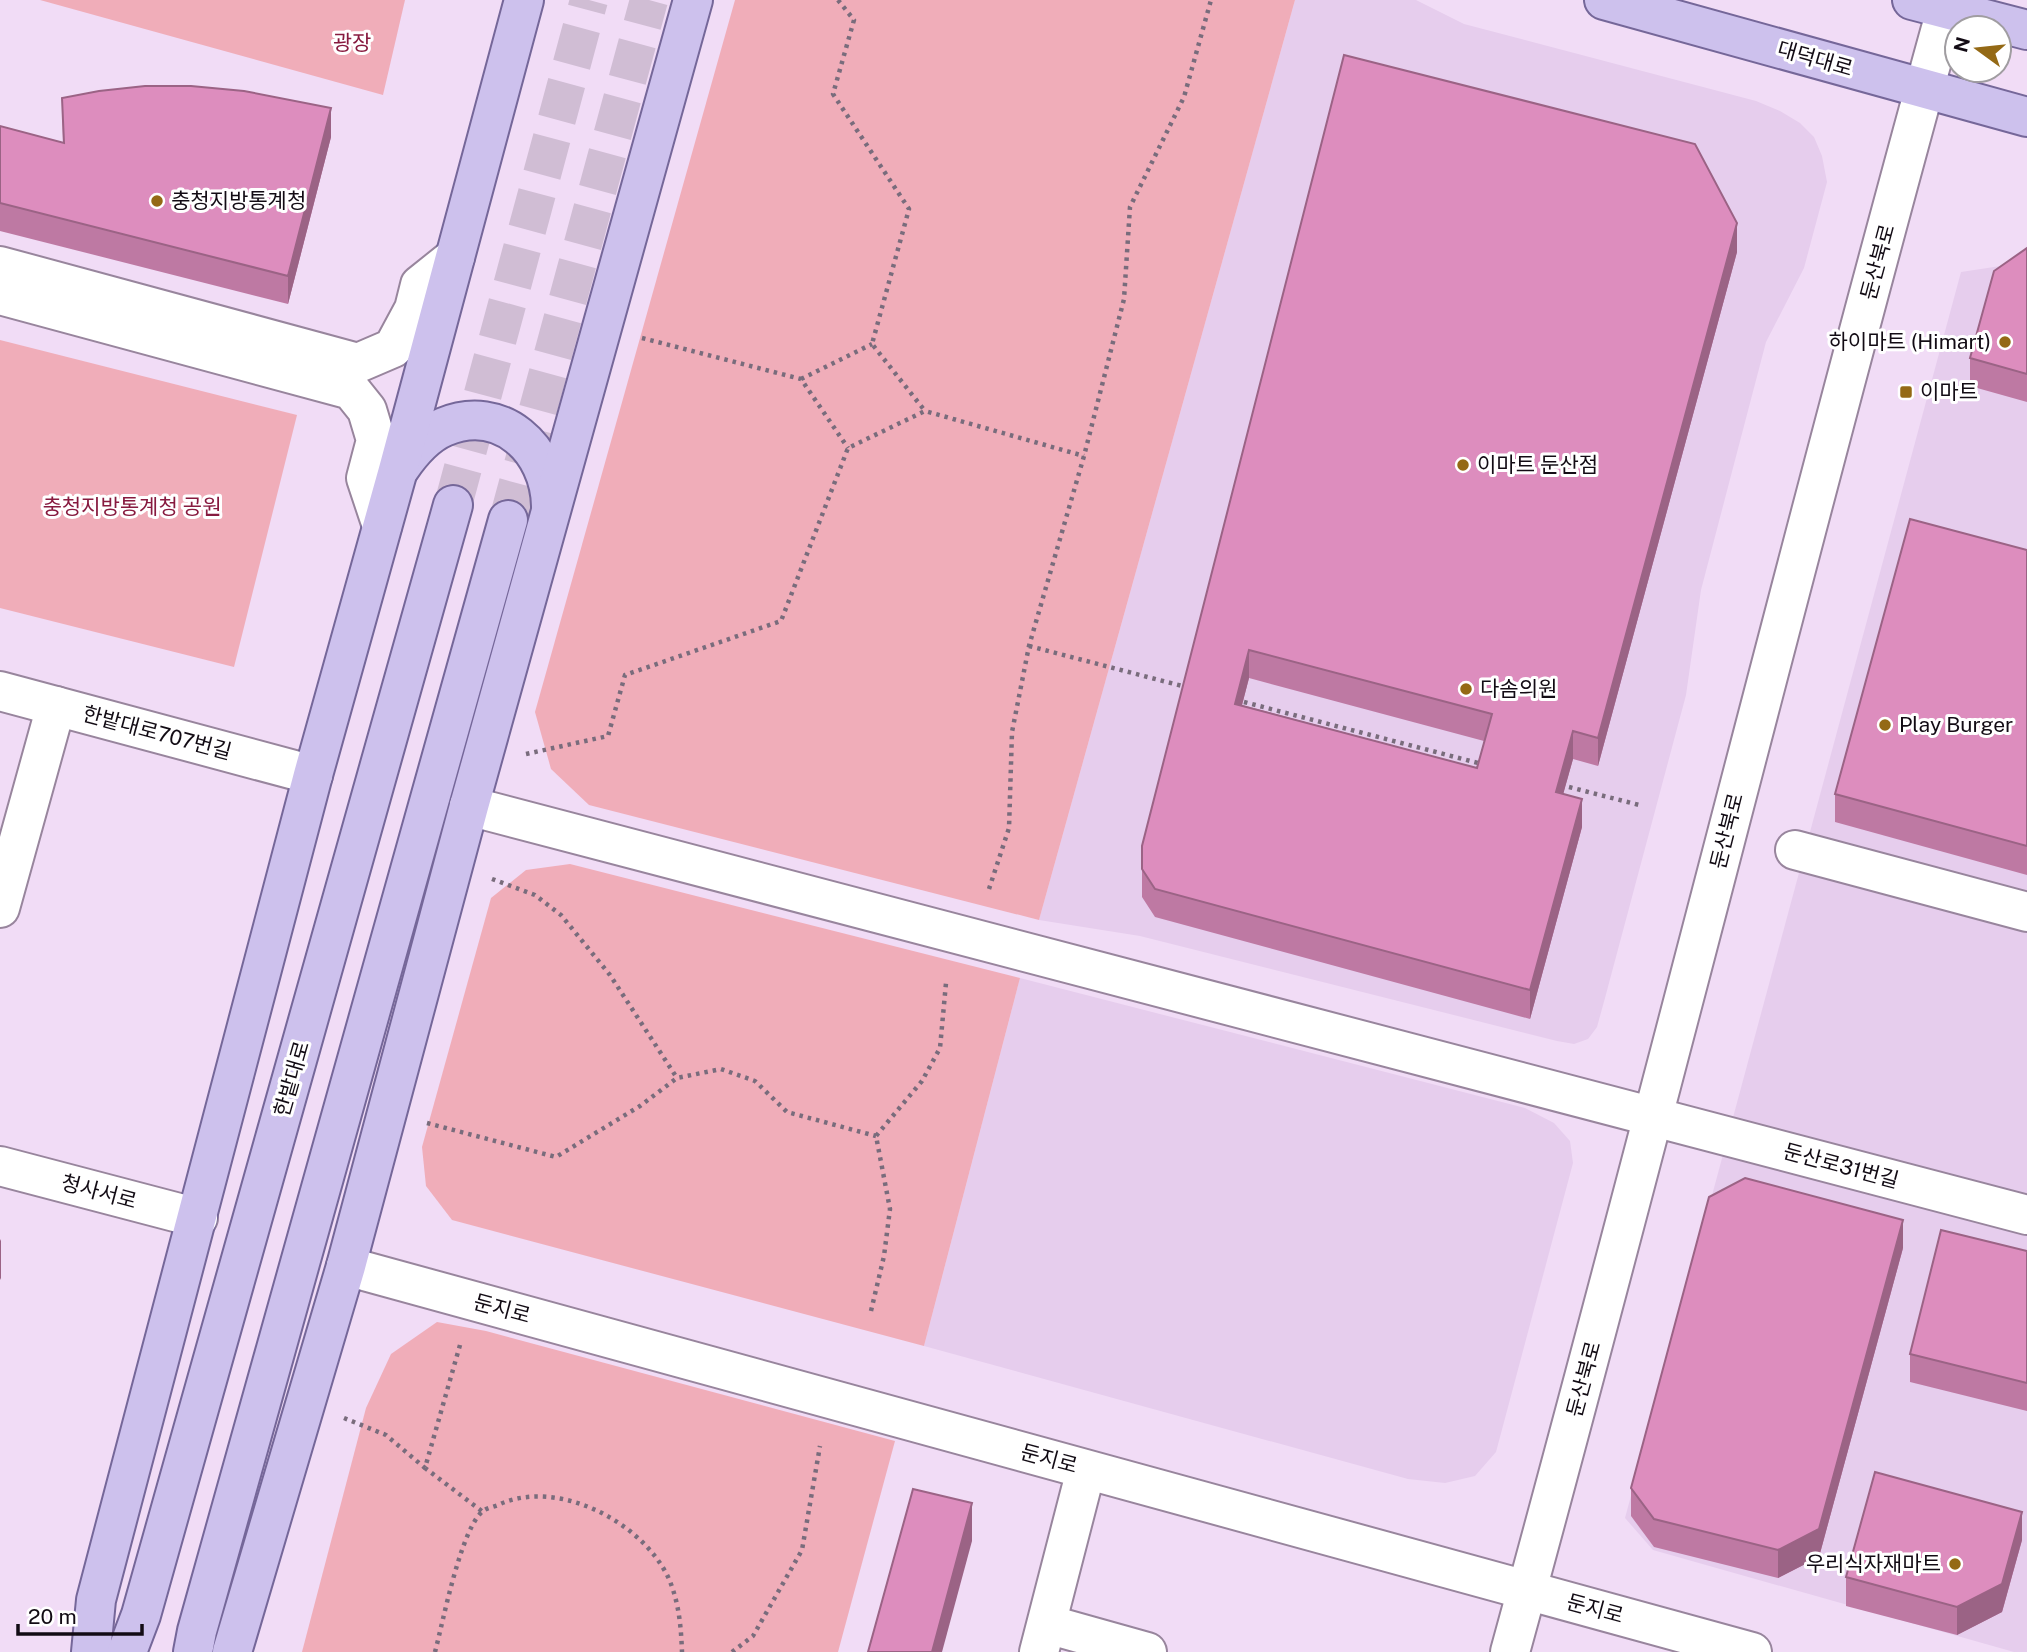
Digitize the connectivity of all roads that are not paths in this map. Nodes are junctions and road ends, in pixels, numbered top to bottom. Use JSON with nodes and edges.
{"nodes":[{"id":1,"x":524,"y":0,"type":"edge"},
{"id":2,"x":693,"y":0,"type":"edge"},
{"id":3,"x":1604,"y":0,"type":"edge"},
{"id":4,"x":1939,"y":2,"type":"edge"},
{"id":5,"x":2027,"y":30,"type":"edge"},
{"id":6,"x":1924,"y":89,"type":"junction"},
{"id":7,"x":2027,"y":117,"type":"edge"},
{"id":8,"x":456,"y":257,"type":"junction"},
{"id":9,"x":0,"y":267,"type":"edge"},
{"id":10,"x":0,"y":295,"type":"edge"},
{"id":11,"x":398,"y":470,"type":"junction"},
{"id":12,"x":453,"y":505,"type":"tunnel mouth"},
{"id":13,"x":551,"y":511,"type":"junction"},
{"id":14,"x":508,"y":520,"type":"tunnel mouth"},
{"id":15,"x":382,"y":527,"type":"junction"},
{"id":16,"x":0,"y":691,"type":"edge"},
{"id":17,"x":56,"y":706,"type":"junction"},
{"id":18,"x":313,"y":775,"type":"junction"},
{"id":19,"x":469,"y":806,"type":"junction"},
{"id":20,"x":1795,"y":850,"type":"dead end"},
{"id":21,"x":0,"y":908,"type":"edge"},
{"id":22,"x":2027,"y":912,"type":"edge"},
{"id":23,"x":1654,"y":1116,"type":"junction"},
{"id":24,"x":0,"y":1166,"type":"edge"},
{"id":25,"x":2027,"y":1215,"type":"edge"},
{"id":26,"x":198,"y":1219,"type":"junction"},
{"id":27,"x":346,"y":1266,"type":"junction"},
{"id":28,"x":1086,"y":1470,"type":"junction"},
{"id":29,"x":1527,"y":1591,"type":"junction"},
{"id":30,"x":1043,"y":1638,"type":"edge"},
{"id":31,"x":91,"y":1652,"type":"edge"},
{"id":32,"x":127,"y":1652,"type":"edge"},
{"id":33,"x":193,"y":1652,"type":"edge"},
{"id":34,"x":232,"y":1652,"type":"edge"},
{"id":35,"x":1147,"y":1652,"type":"edge"},
{"id":36,"x":1510,"y":1652,"type":"edge"},
{"id":37,"x":1752,"y":1652,"type":"edge"}],
"edges":[{"from":1,"to":8,"type":"main road"},
{"from":2,"to":13,"type":"main road"},
{"from":3,"to":6,"type":"main road","name":"대덕대로"},
{"from":4,"to":5,"type":"main road"},
{"from":4,"to":6,"type":"street","name":"둔산북로"},
{"from":6,"to":7,"type":"main road","name":"대덕대로"},
{"from":6,"to":23,"type":"street","name":"둔산북로"},
{"from":8,"to":9,"type":"street"},
{"from":8,"to":11,"type":"main road"},
{"from":10,"to":15,"type":"street"},
{"from":11,"to":13,"type":"main road"},
{"from":11,"to":15,"type":"main road"},
{"from":12,"to":32,"type":"main road","name":"한밭대로"},
{"from":13,"to":19,"type":"main road"},
{"from":14,"to":33,"type":"main road"},
{"from":15,"to":18,"type":"main road"},
{"from":16,"to":17,"type":"street","name":"한밭대로707번길"},
{"from":17,"to":18,"type":"street","name":"한밭대로707번길"},
{"from":17,"to":21,"type":"street"},
{"from":18,"to":26,"type":"main road"},
{"from":19,"to":23,"type":"street","name":"둔산로31번길"},
{"from":19,"to":27,"type":"main road"},
{"from":20,"to":22,"type":"street"},
{"from":23,"to":25,"type":"street","name":"둔산로31번길"},
{"from":23,"to":29,"type":"street","name":"둔산북로"},
{"from":24,"to":26,"type":"street","name":"청사서로"},
{"from":26,"to":31,"type":"main road"},
{"from":27,"to":28,"type":"street","name":"둔지로"},
{"from":27,"to":34,"type":"main road"},
{"from":28,"to":29,"type":"street","name":"둔지로"},
{"from":28,"to":30,"type":"street"},
{"from":29,"to":36,"type":"street","name":"둔산북로"},
{"from":29,"to":37,"type":"street","name":"둔지로"},
{"from":30,"to":35,"type":"street"}]}
